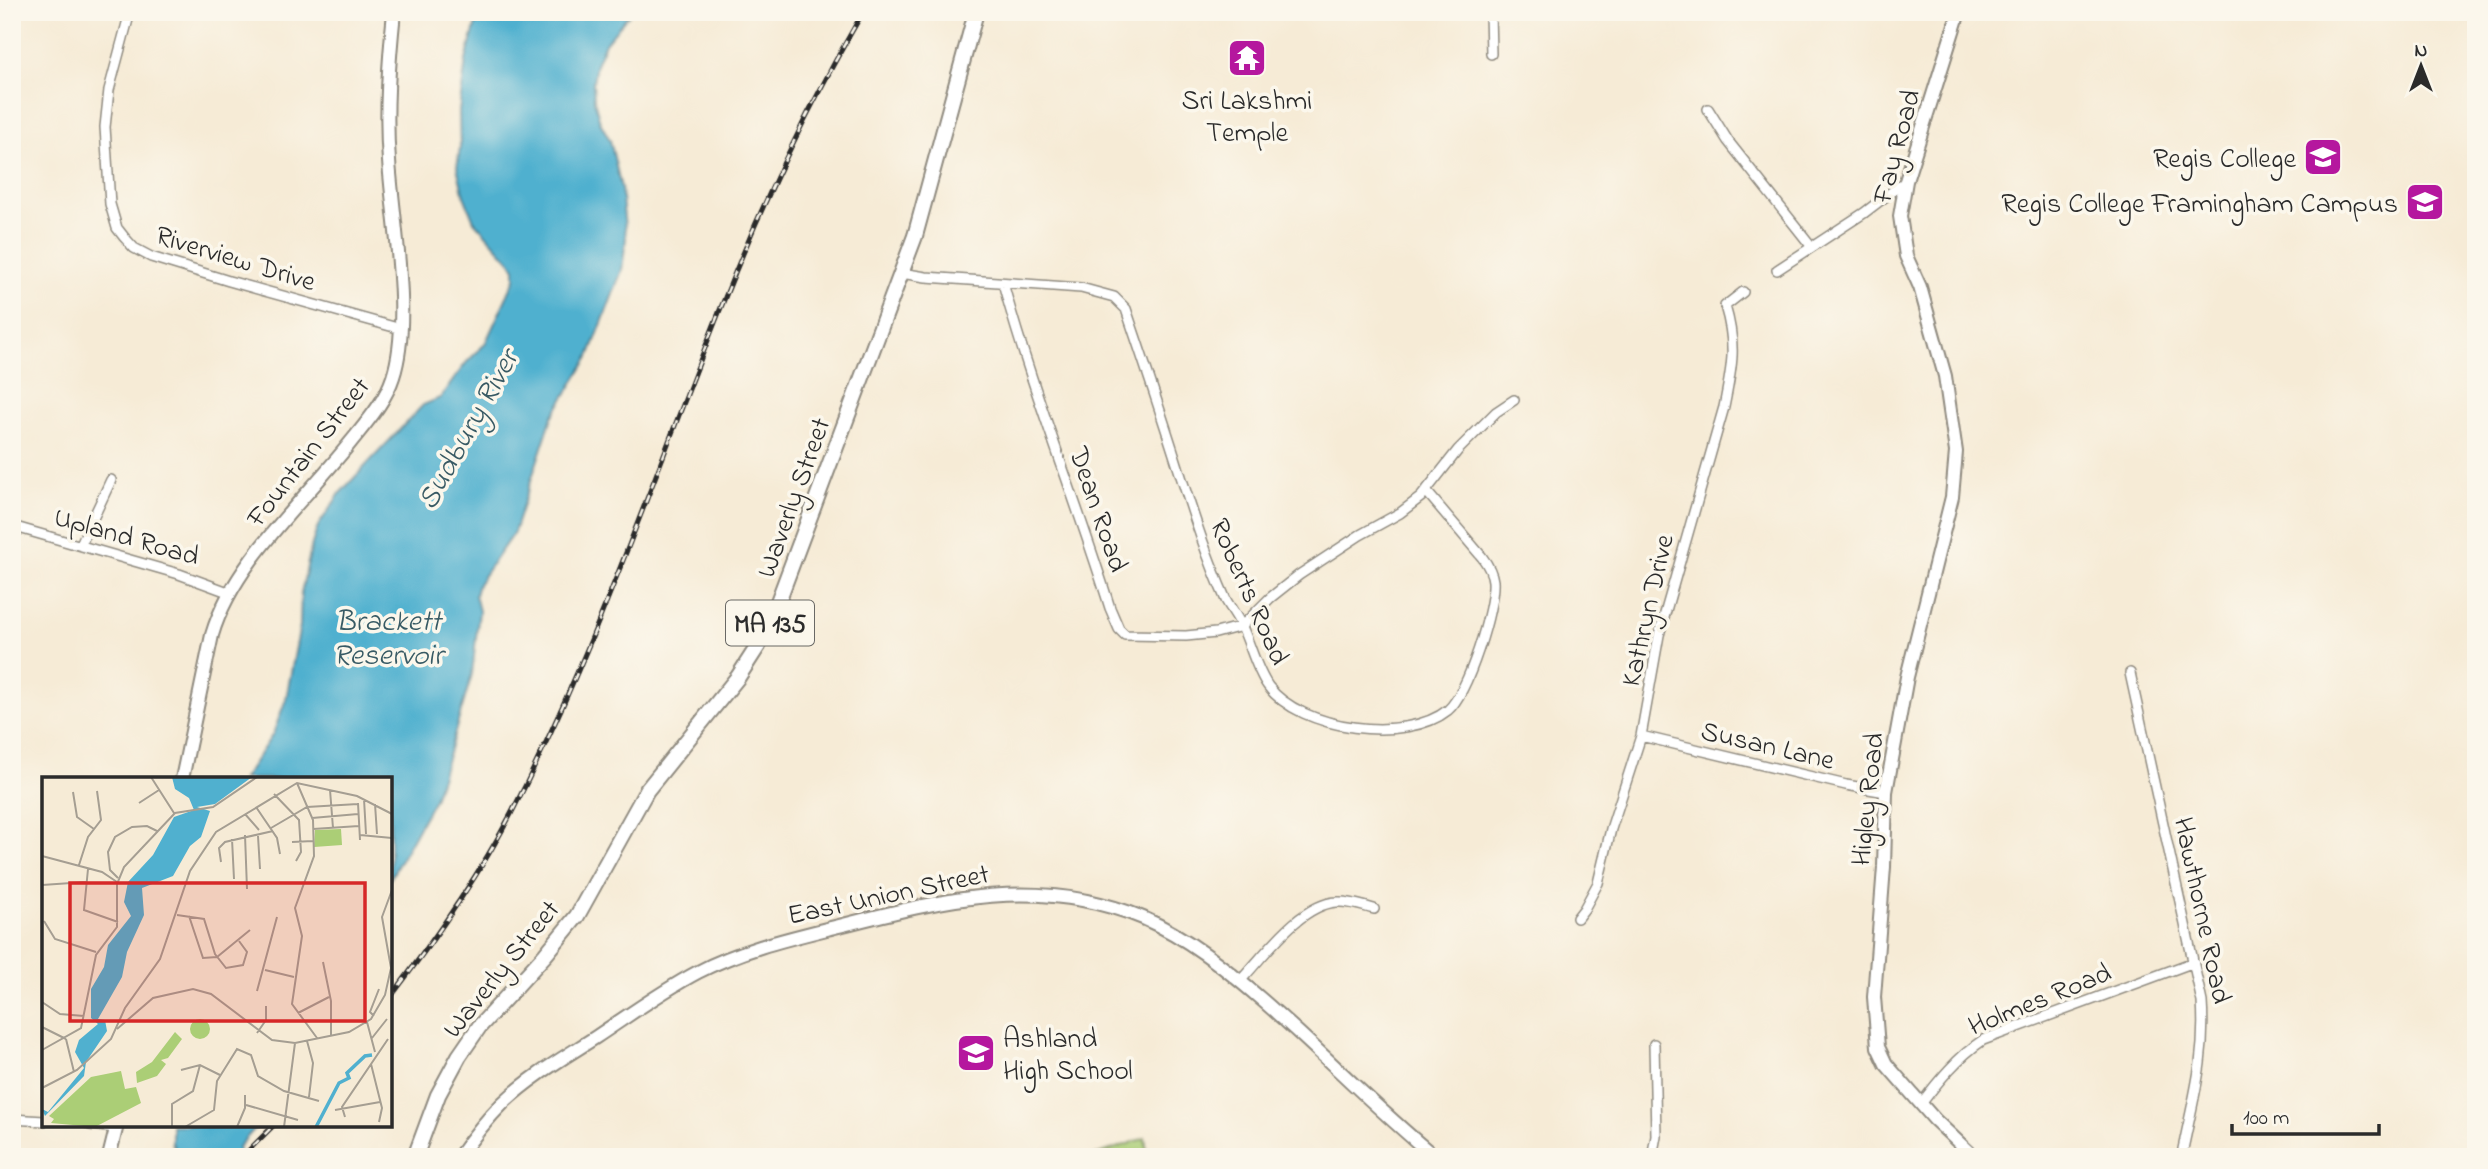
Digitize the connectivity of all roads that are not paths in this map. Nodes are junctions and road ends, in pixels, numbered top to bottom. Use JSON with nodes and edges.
{"nodes":[{"id":1,"x":130,"y":12,"type":"edge"},
{"id":2,"x":394,"y":12,"type":"edge"},
{"id":3,"x":976,"y":12,"type":"edge"},
{"id":4,"x":1490,"y":12,"type":"edge"},
{"id":5,"x":1959,"y":12,"type":"edge"},
{"id":6,"x":1491,"y":54,"type":"dead end"},
{"id":7,"x":1708,"y":110,"type":"dead end"},
{"id":8,"x":1906,"y":181,"type":"junction"},
{"id":9,"x":1812,"y":247,"type":"junction"},
{"id":10,"x":1777,"y":270,"type":"dead end"},
{"id":11,"x":901,"y":274,"type":"junction"},
{"id":12,"x":1003,"y":283,"type":"junction"},
{"id":13,"x":1743,"y":292,"type":"dead end"},
{"id":14,"x":401,"y":329,"type":"junction"},
{"id":15,"x":1514,"y":400,"type":"dead end"},
{"id":16,"x":1952,"y":414,"type":"joint"},
{"id":17,"x":111,"y":480,"type":"dead end"},
{"id":18,"x":1426,"y":491,"type":"junction"},
{"id":19,"x":12,"y":526,"type":"edge"},
{"id":20,"x":80,"y":544,"type":"junction"},
{"id":21,"x":228,"y":592,"type":"junction"},
{"id":22,"x":1242,"y":626,"type":"junction"},
{"id":23,"x":2130,"y":673,"type":"dead end"},
{"id":24,"x":1641,"y":736,"type":"junction"},
{"id":25,"x":182,"y":777,"type":"edge"},
{"id":26,"x":1886,"y":792,"type":"junction"},
{"id":27,"x":1374,"y":909,"type":"dead end"},
{"id":28,"x":1577,"y":918,"type":"dead end"},
{"id":29,"x":2194,"y":961,"type":"junction"},
{"id":30,"x":1240,"y":981,"type":"junction"},
{"id":31,"x":1654,"y":1044,"type":"dead end"},
{"id":32,"x":1921,"y":1104,"type":"junction"},
{"id":33,"x":12,"y":1119,"type":"edge"},
{"id":34,"x":42,"y":1121,"type":"edge"},
{"id":35,"x":117,"y":1127,"type":"edge"},
{"id":36,"x":109,"y":1157,"type":"edge"},
{"id":37,"x":415,"y":1157,"type":"edge"},
{"id":38,"x":459,"y":1157,"type":"edge"},
{"id":39,"x":1435,"y":1157,"type":"edge"},
{"id":40,"x":1652,"y":1157,"type":"edge"},
{"id":41,"x":1975,"y":1157,"type":"edge"},
{"id":42,"x":2183,"y":1157,"type":"edge"}],
"edges":[{"from":1,"to":14,"type":"street","name":"Riverview Drive"},
{"from":2,"to":14,"type":"street","name":"Fountain Street"},
{"from":3,"to":11,"type":"main road","name":"Waverly Street","number":"MA 135"},
{"from":4,"to":6,"type":"street"},
{"from":5,"to":8,"type":"street","name":"Fay Road"},
{"from":7,"to":9,"type":"street"},
{"from":8,"to":9,"type":"street"},
{"from":8,"to":16,"type":"street","name":"Fay Road"},
{"from":9,"to":10,"type":"street"},
{"from":11,"to":12,"type":"street","name":"Roberts Road"},
{"from":11,"to":37,"type":"main road","name":"Waverly Street","number":"MA 135"},
{"from":12,"to":22,"type":"street","name":"Roberts Road"},
{"from":12,"to":22,"type":"street","name":"Dean Road"},
{"from":13,"to":24,"type":"street","name":"Kathryn Drive"},
{"from":14,"to":21,"type":"street","name":"Fountain Street"},
{"from":15,"to":18,"type":"street"},
{"from":16,"to":26,"type":"street","name":"Higley Road"},
{"from":17,"to":20,"type":"street"},
{"from":18,"to":22,"type":"street"},
{"from":18,"to":22,"type":"street","name":"Roberts Road"},
{"from":19,"to":20,"type":"street","name":"Upland Road"},
{"from":20,"to":21,"type":"street","name":"Upland Road"},
{"from":21,"to":25,"type":"street","name":"Fountain Street"},
{"from":23,"to":29,"type":"street","name":"Hawthorne Road"},
{"from":24,"to":26,"type":"street","name":"Susan Lane"},
{"from":24,"to":28,"type":"street","name":"Kathryn Drive"},
{"from":26,"to":32,"type":"street","name":"Higley Road"},
{"from":27,"to":30,"type":"street"},
{"from":29,"to":32,"type":"street","name":"Holmes Road"},
{"from":29,"to":42,"type":"street","name":"Hawthorne Road"},
{"from":30,"to":38,"type":"street","name":"East Union Street"},
{"from":30,"to":39,"type":"street","name":"East Union Street"},
{"from":31,"to":40,"type":"street"},
{"from":32,"to":41,"type":"street","name":"Higley Road"},
{"from":33,"to":34,"type":"street"},
{"from":35,"to":36,"type":"street"}]}
